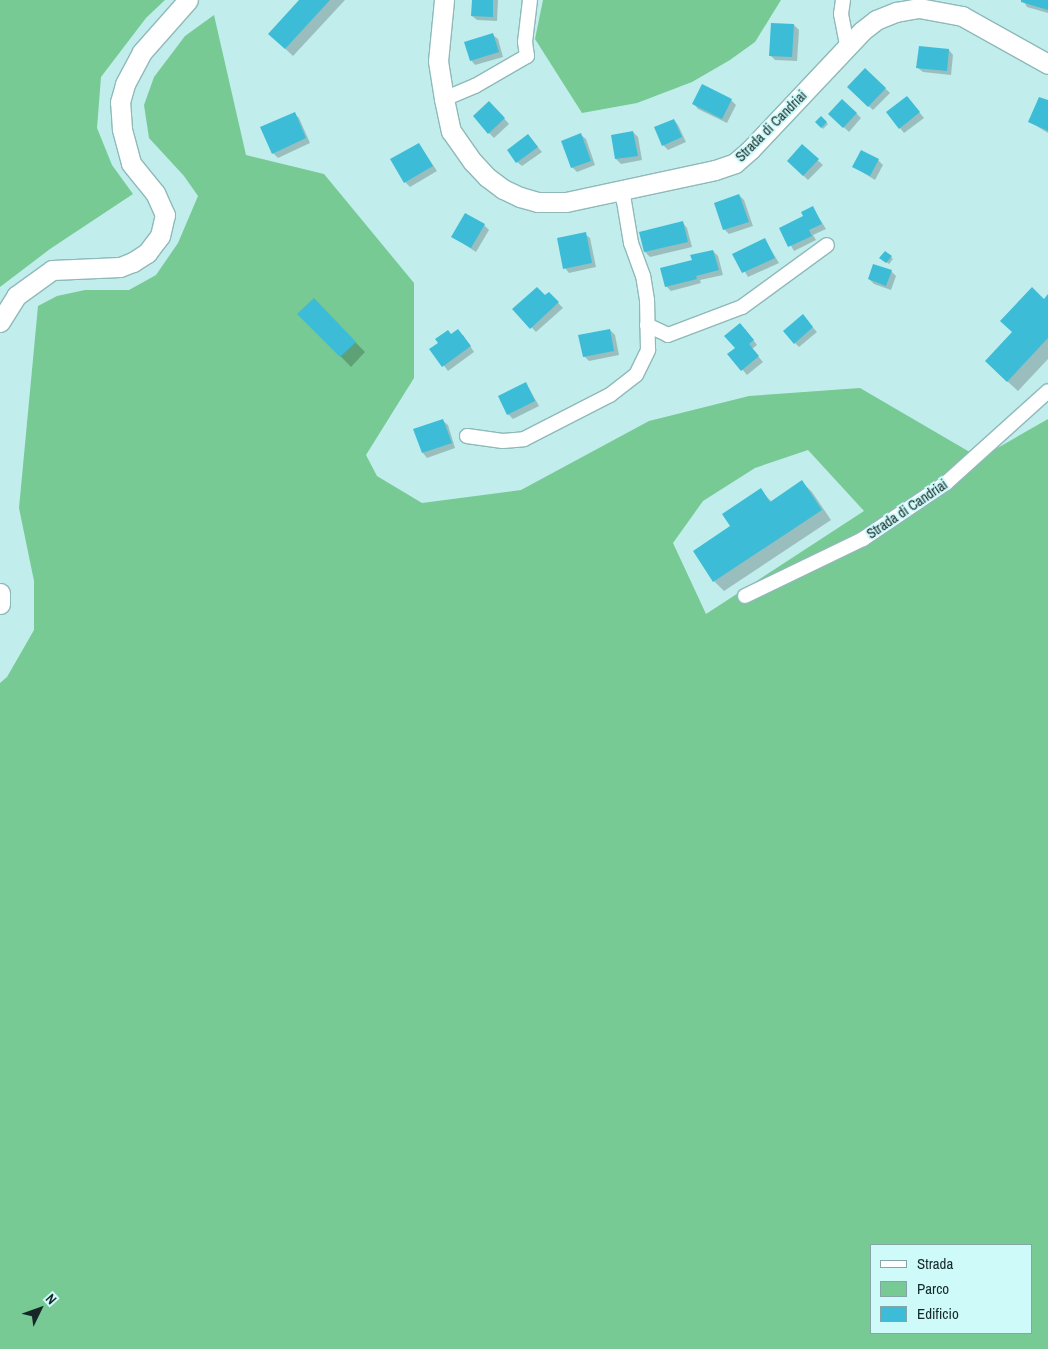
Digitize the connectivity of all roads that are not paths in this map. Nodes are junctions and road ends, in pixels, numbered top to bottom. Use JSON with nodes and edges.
{"nodes":[{"id":1,"x":188,"y":0,"type":"edge"},
{"id":2,"x":444,"y":0,"type":"edge"},
{"id":3,"x":530,"y":0,"type":"edge"},
{"id":4,"x":843,"y":0,"type":"edge"},
{"id":5,"x":847,"y":45,"type":"junction"},
{"id":6,"x":1048,"y":64,"type":"edge"},
{"id":7,"x":444,"y":99,"type":"junction"},
{"id":8,"x":619,"y":191,"type":"junction"},
{"id":9,"x":827,"y":246,"type":"dead end"},
{"id":10,"x":0,"y":322,"type":"edge"},
{"id":11,"x":647,"y":325,"type":"junction"},
{"id":12,"x":1048,"y":391,"type":"edge"},
{"id":13,"x":467,"y":436,"type":"dead end"},
{"id":14,"x":0,"y":593,"type":"edge"},
{"id":15,"x":745,"y":596,"type":"dead end"},
{"id":16,"x":0,"y":604,"type":"edge"}],
"edges":[{"from":1,"to":10,"type":"main road"},
{"from":2,"to":7,"type":"main road","name":"Strada di Candriai"},
{"from":3,"to":7,"type":"street"},
{"from":4,"to":5,"type":"street"},
{"from":5,"to":6,"type":"main road","name":"Strada di Candriai"},
{"from":5,"to":8,"type":"main road","name":"Strada di Candriai"},
{"from":7,"to":8,"type":"main road","name":"Strada di Candriai"},
{"from":8,"to":11,"type":"street"},
{"from":9,"to":11,"type":"street"},
{"from":11,"to":13,"type":"street"},
{"from":12,"to":15,"type":"street","name":"Strada di Candriai"},
{"from":14,"to":16,"type":"main road"}]}
